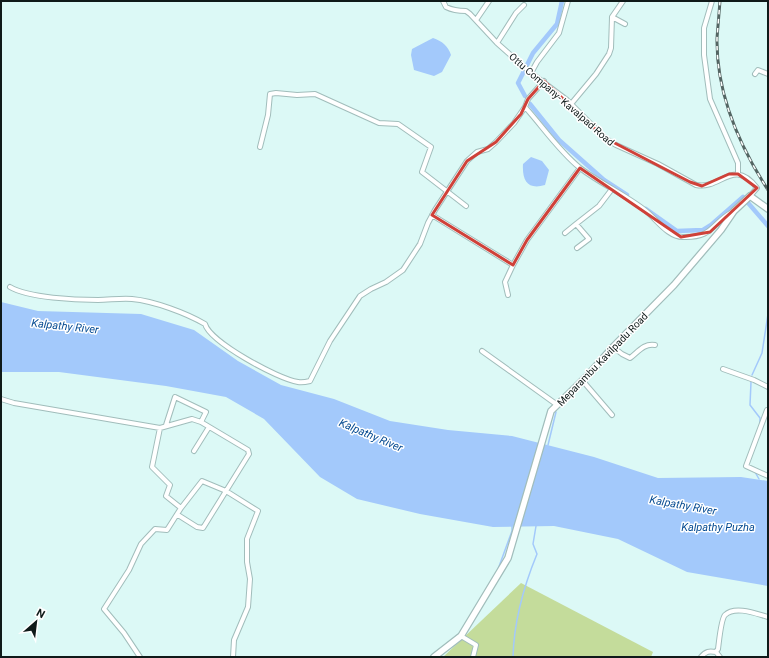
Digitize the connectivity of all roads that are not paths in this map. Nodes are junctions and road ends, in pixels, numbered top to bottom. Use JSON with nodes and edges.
{"nodes":[{"id":1,"x":444,"y":1,"type":"edge"},
{"id":2,"x":489,"y":1,"type":"edge"},
{"id":3,"x":568,"y":1,"type":"edge"},
{"id":4,"x":623,"y":1,"type":"edge"},
{"id":5,"x":712,"y":1,"type":"edge"},
{"id":6,"x":524,"y":5,"type":"dead end"},
{"id":7,"x":612,"y":17,"type":"junction"},
{"id":8,"x":476,"y":20,"type":"junction"},
{"id":9,"x":625,"y":24,"type":"dead end"},
{"id":10,"x":497,"y":43,"type":"junction"},
{"id":11,"x":531,"y":73,"type":"junction"},
{"id":12,"x":755,"y":74,"type":"dead end"},
{"id":13,"x":768,"y":74,"type":"edge"},
{"id":14,"x":544,"y":81,"type":"junction"},
{"id":15,"x":571,"y":104,"type":"junction"},
{"id":16,"x":525,"y":107,"type":"junction"},
{"id":17,"x":260,"y":147,"type":"dead end"},
{"id":18,"x":580,"y":168,"type":"junction"},
{"id":19,"x":738,"y":174,"type":"junction"},
{"id":20,"x":612,"y":189,"type":"junction"},
{"id":21,"x":446,"y":192,"type":"junction"},
{"id":22,"x":750,"y":196,"type":"junction"},
{"id":23,"x":466,"y":206,"type":"dead end"},
{"id":24,"x":768,"y":209,"type":"edge"},
{"id":25,"x":734,"y":211,"type":"junction"},
{"id":26,"x":432,"y":214,"type":"junction"},
{"id":27,"x":576,"y":224,"type":"junction"},
{"id":28,"x":565,"y":233,"type":"dead end"},
{"id":29,"x":577,"y":248,"type":"dead end"},
{"id":30,"x":513,"y":265,"type":"junction"},
{"id":31,"x":10,"y":287,"type":"dead end"},
{"id":32,"x":508,"y":295,"type":"dead end"},
{"id":33,"x":655,"y":345,"type":"dead end"},
{"id":34,"x":613,"y":347,"type":"junction"},
{"id":35,"x":482,"y":351,"type":"dead end"},
{"id":36,"x":723,"y":370,"type":"dead end"},
{"id":37,"x":582,"y":380,"type":"junction"},
{"id":38,"x":768,"y":387,"type":"edge"},
{"id":39,"x":1,"y":399,"type":"edge"},
{"id":40,"x":556,"y":404,"type":"junction"},
{"id":41,"x":768,"y":409,"type":"edge"},
{"id":42,"x":612,"y":415,"type":"dead end"},
{"id":43,"x":201,"y":422,"type":"junction"},
{"id":44,"x":166,"y":425,"type":"junction"},
{"id":45,"x":209,"y":427,"type":"junction"},
{"id":46,"x":160,"y":428,"type":"junction"},
{"id":47,"x":194,"y":451,"type":"dead end"},
{"id":48,"x":768,"y":476,"type":"edge"},
{"id":49,"x":226,"y":491,"type":"junction"},
{"id":50,"x":181,"y":508,"type":"junction"},
{"id":51,"x":178,"y":515,"type":"junction"},
{"id":52,"x":768,"y":617,"type":"edge"},
{"id":53,"x":462,"y":636,"type":"junction"},
{"id":54,"x":716,"y":652,"type":"junction"},
{"id":55,"x":140,"y":657,"type":"edge"},
{"id":56,"x":233,"y":657,"type":"edge"},
{"id":57,"x":434,"y":657,"type":"edge"},
{"id":58,"x":473,"y":657,"type":"edge"},
{"id":59,"x":701,"y":657,"type":"edge"},
{"id":60,"x":720,"y":657,"type":"edge"}],
"edges":[{"from":1,"to":8,"type":"street","name":"Ottu Company- Kavalpad Road"},
{"from":2,"to":8,"type":"street"},
{"from":3,"to":11,"type":"street"},
{"from":4,"to":7,"type":"street"},
{"from":5,"to":19,"type":"street"},
{"from":6,"to":10,"type":"street"},
{"from":7,"to":9,"type":"street"},
{"from":7,"to":15,"type":"street"},
{"from":8,"to":10,"type":"street","name":"Ottu Company- Kavalpad Road"},
{"from":10,"to":11,"type":"street","name":"Ottu Company- Kavalpad Road"},
{"from":11,"to":14,"type":"street","name":"Ottu Company- Kavalpad Road"},
{"from":12,"to":13,"type":"street"},
{"from":14,"to":15,"type":"street","name":"Ottu Company- Kavalpad Road"},
{"from":14,"to":16,"type":"street"},
{"from":15,"to":19,"type":"street","name":"Ottu Company- Kavalpad Road"},
{"from":16,"to":18,"type":"street"},
{"from":16,"to":21,"type":"street"},
{"from":17,"to":21,"type":"street"},
{"from":18,"to":20,"type":"street"},
{"from":18,"to":30,"type":"street"},
{"from":19,"to":22,"type":"street","name":"Meparambu Kavilpadu Road"},
{"from":20,"to":25,"type":"street"},
{"from":20,"to":27,"type":"street"},
{"from":21,"to":23,"type":"street"},
{"from":21,"to":26,"type":"street"},
{"from":22,"to":24,"type":"main road"},
{"from":22,"to":25,"type":"main road","name":"Meparambu Kavilpadu Road"},
{"from":25,"to":34,"type":"main road","name":"Meparambu Kavilpadu Road"},
{"from":26,"to":30,"type":"street"},
{"from":26,"to":31,"type":"street"},
{"from":27,"to":28,"type":"street"},
{"from":27,"to":29,"type":"street"},
{"from":30,"to":32,"type":"street"},
{"from":33,"to":34,"type":"street"},
{"from":34,"to":37,"type":"main road","name":"Meparambu Kavilpadu Road"},
{"from":35,"to":40,"type":"street"},
{"from":36,"to":38,"type":"street"},
{"from":37,"to":40,"type":"main road","name":"Meparambu Kavilpadu Road"},
{"from":37,"to":42,"type":"street"},
{"from":39,"to":46,"type":"street"},
{"from":40,"to":53,"type":"main road","name":"Meparambu Kavilpadu Road"},
{"from":41,"to":48,"type":"street"},
{"from":43,"to":44,"type":"street"},
{"from":43,"to":44,"type":"street"},
{"from":43,"to":45,"type":"street"},
{"from":44,"to":46,"type":"street"},
{"from":45,"to":47,"type":"street"},
{"from":45,"to":49,"type":"street"},
{"from":46,"to":50,"type":"street"},
{"from":49,"to":50,"type":"street"},
{"from":49,"to":51,"type":"street"},
{"from":49,"to":56,"type":"street"},
{"from":50,"to":51,"type":"street"},
{"from":51,"to":55,"type":"street"},
{"from":52,"to":54,"type":"street"},
{"from":53,"to":57,"type":"main road","name":"Meparambu Kavilpadu Road"},
{"from":53,"to":58,"type":"street"},
{"from":54,"to":59,"type":"street"},
{"from":54,"to":60,"type":"street"}]}
